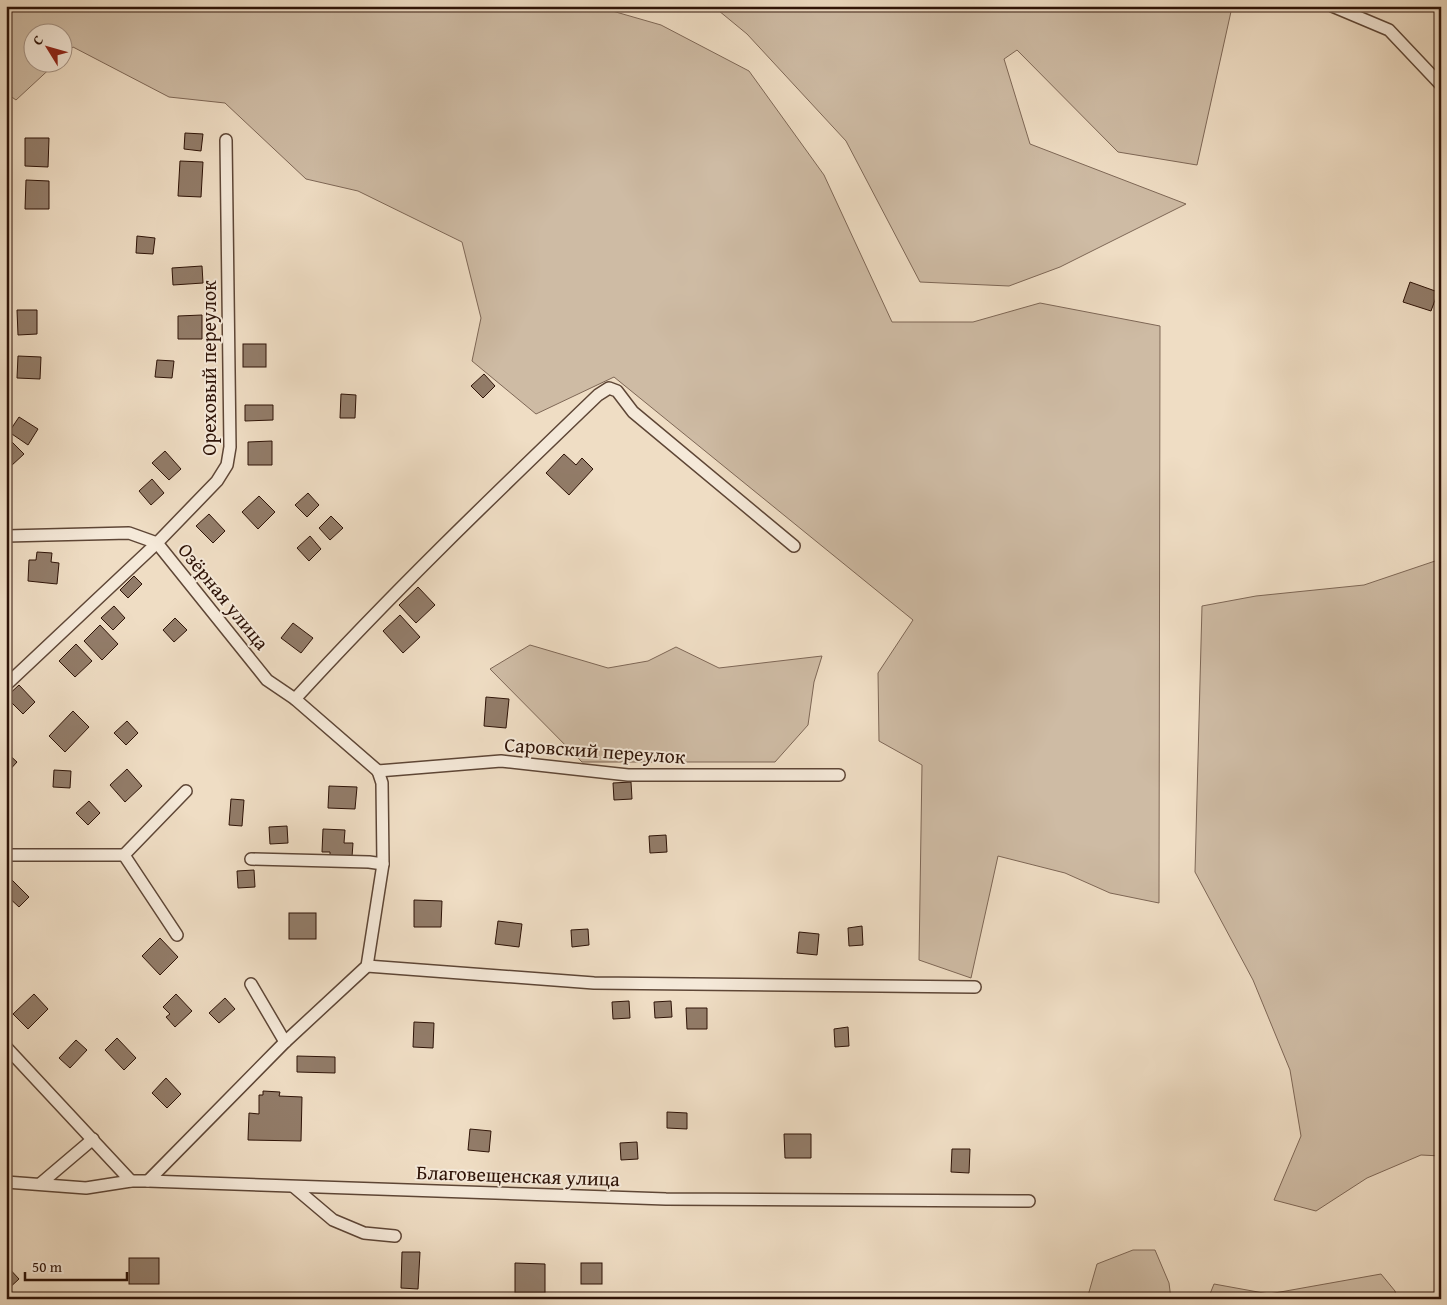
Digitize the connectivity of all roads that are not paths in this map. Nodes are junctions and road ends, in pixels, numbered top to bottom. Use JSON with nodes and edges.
{"nodes":[{"id":1,"x":1332,"y":6,"type":"edge"},
{"id":2,"x":1441,"y":85,"type":"edge"},
{"id":3,"x":226,"y":140,"type":"dead end"},
{"id":4,"x":6,"y":536,"type":"edge"},
{"id":5,"x":157,"y":543,"type":"junction"},
{"id":6,"x":794,"y":546,"type":"dead end"},
{"id":7,"x":6,"y":685,"type":"edge"},
{"id":8,"x":295,"y":699,"type":"junction"},
{"id":9,"x":378,"y":771,"type":"junction"},
{"id":10,"x":839,"y":775,"type":"dead end"},
{"id":11,"x":186,"y":791,"type":"dead end"},
{"id":12,"x":6,"y":855,"type":"edge"},
{"id":13,"x":124,"y":855,"type":"junction"},
{"id":14,"x":251,"y":859,"type":"dead end"},
{"id":15,"x":383,"y":864,"type":"junction"},
{"id":16,"x":177,"y":934,"type":"dead end"},
{"id":17,"x":367,"y":966,"type":"junction"},
{"id":18,"x":251,"y":984,"type":"dead end"},
{"id":19,"x":975,"y":987,"type":"dead end"},
{"id":20,"x":285,"y":1042,"type":"junction"},
{"id":21,"x":6,"y":1047,"type":"edge"},
{"id":22,"x":93,"y":1139,"type":"junction"},
{"id":23,"x":131,"y":1181,"type":"junction"},
{"id":24,"x":148,"y":1181,"type":"junction"},
{"id":25,"x":6,"y":1182,"type":"edge"},
{"id":26,"x":40,"y":1184,"type":"junction"},
{"id":27,"x":294,"y":1187,"type":"junction"},
{"id":28,"x":1029,"y":1201,"type":"dead end"},
{"id":29,"x":395,"y":1236,"type":"dead end"}],
"edges":[{"from":1,"to":2,"type":"street"},
{"from":3,"to":5,"type":"street","name":"Ореховый переулок"},
{"from":4,"to":5,"type":"street","name":"Озёрная улица"},
{"from":5,"to":7,"type":"street","name":"Ореховый переулок"},
{"from":5,"to":8,"type":"street","name":"Озёрная улица"},
{"from":6,"to":8,"type":"street"},
{"from":8,"to":9,"type":"street","name":"Озёрная улица"},
{"from":9,"to":10,"type":"street","name":"Саровский переулок"},
{"from":9,"to":15,"type":"street"},
{"from":11,"to":13,"type":"street"},
{"from":12,"to":13,"type":"street"},
{"from":13,"to":16,"type":"street"},
{"from":14,"to":15,"type":"street"},
{"from":15,"to":17,"type":"street"},
{"from":17,"to":19,"type":"street"},
{"from":17,"to":20,"type":"street"},
{"from":18,"to":20,"type":"street"},
{"from":20,"to":24,"type":"street"},
{"from":21,"to":22,"type":"street"},
{"from":22,"to":23,"type":"street"},
{"from":22,"to":26,"type":"street"},
{"from":23,"to":24,"type":"street","name":"Благовещенская улица"},
{"from":23,"to":26,"type":"street","name":"Благовещенская улица"},
{"from":24,"to":27,"type":"street","name":"Благовещенская улица"},
{"from":25,"to":26,"type":"street","name":"Благовещенская улица"},
{"from":27,"to":28,"type":"street","name":"Благовещенская улица"},
{"from":27,"to":29,"type":"street"}]}
